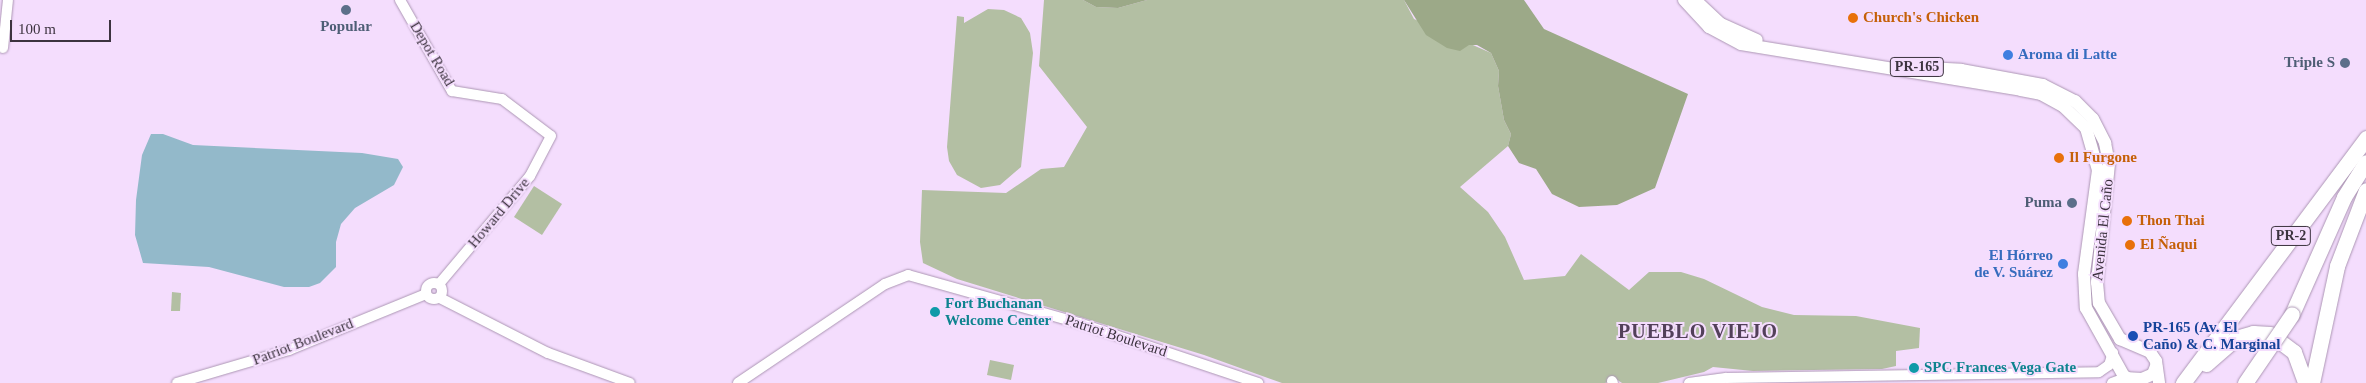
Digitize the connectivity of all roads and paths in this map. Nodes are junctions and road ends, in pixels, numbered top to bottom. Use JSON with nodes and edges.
{"nodes":[{"id":1,"x":8,"y":0,"type":"edge"},
{"id":2,"x":400,"y":0,"type":"edge"},
{"id":3,"x":1684,"y":0,"type":"edge"},
{"id":4,"x":1695,"y":0,"type":"edge"},
{"id":5,"x":4,"y":48,"type":"dead end"},
{"id":6,"x":2366,"y":131,"type":"edge"},
{"id":7,"x":551,"y":136,"type":"joint"},
{"id":8,"x":2364,"y":140,"type":"edge"},
{"id":9,"x":2366,"y":162,"type":"edge"},
{"id":10,"x":2366,"y":190,"type":"edge"},
{"id":11,"x":439,"y":284,"type":"junction"},
{"id":12,"x":426,"y":294,"type":"junction"},
{"id":13,"x":440,"y":298,"type":"junction"},
{"id":14,"x":2329,"y":298,"type":"junction"},
{"id":15,"x":2113,"y":353,"type":"junction"},
{"id":16,"x":2156,"y":366,"type":"junction"},
{"id":17,"x":2185,"y":380,"type":"edge"},
{"id":18,"x":2123,"y":382,"type":"edge"},
{"id":19,"x":177,"y":383,"type":"edge"},
{"id":20,"x":630,"y":383,"type":"edge"},
{"id":21,"x":738,"y":383,"type":"edge"},
{"id":22,"x":1258,"y":383,"type":"edge"},
{"id":23,"x":1689,"y":383,"type":"edge"},
{"id":24,"x":2159,"y":383,"type":"edge"},
{"id":25,"x":2245,"y":383,"type":"edge"},
{"id":26,"x":2305,"y":383,"type":"edge"},
{"id":27,"x":2312,"y":383,"type":"edge"},
{"id":28,"x":2321,"y":383,"type":"edge"}],
"edges":[{"from":1,"to":5,"type":"street"},
{"from":2,"to":7,"type":"street","name":"Depot Road"},
{"from":3,"to":15,"type":"main road","name":"Avenida El Caño","number":"PR-165"},
{"from":4,"to":16,"type":"main road","name":"Avenida El Caño","number":"PR-165"},
{"from":6,"to":8,"type":"highway"},
{"from":7,"to":11,"type":"street","name":"Howard Drive"},
{"from":8,"to":17,"type":"highway","number":"PR-2"},
{"from":9,"to":25,"type":"highway","number":"PR-2","bridge":true},
{"from":10,"to":14,"type":"highway"},
{"from":11,"to":12,"type":"street"},
{"from":11,"to":13,"type":"street"},
{"from":12,"to":13,"type":"street"},
{"from":12,"to":19,"type":"street","name":"Patriot Boulevard"},
{"from":13,"to":20,"type":"street"},
{"from":14,"to":27,"type":"highway"},
{"from":14,"to":28,"type":"highway"},
{"from":15,"to":18,"type":"main road","name":"Avenida El Caño","number":"PR-165"},
{"from":15,"to":23,"type":"street"},
{"from":16,"to":18,"type":"main road","name":"Avenida El Caño","number":"PR-165"},
{"from":16,"to":24,"type":"main road"},
{"from":17,"to":26,"type":"highway"},
{"from":21,"to":22,"type":"street","name":"Patriot Boulevard"}]}
